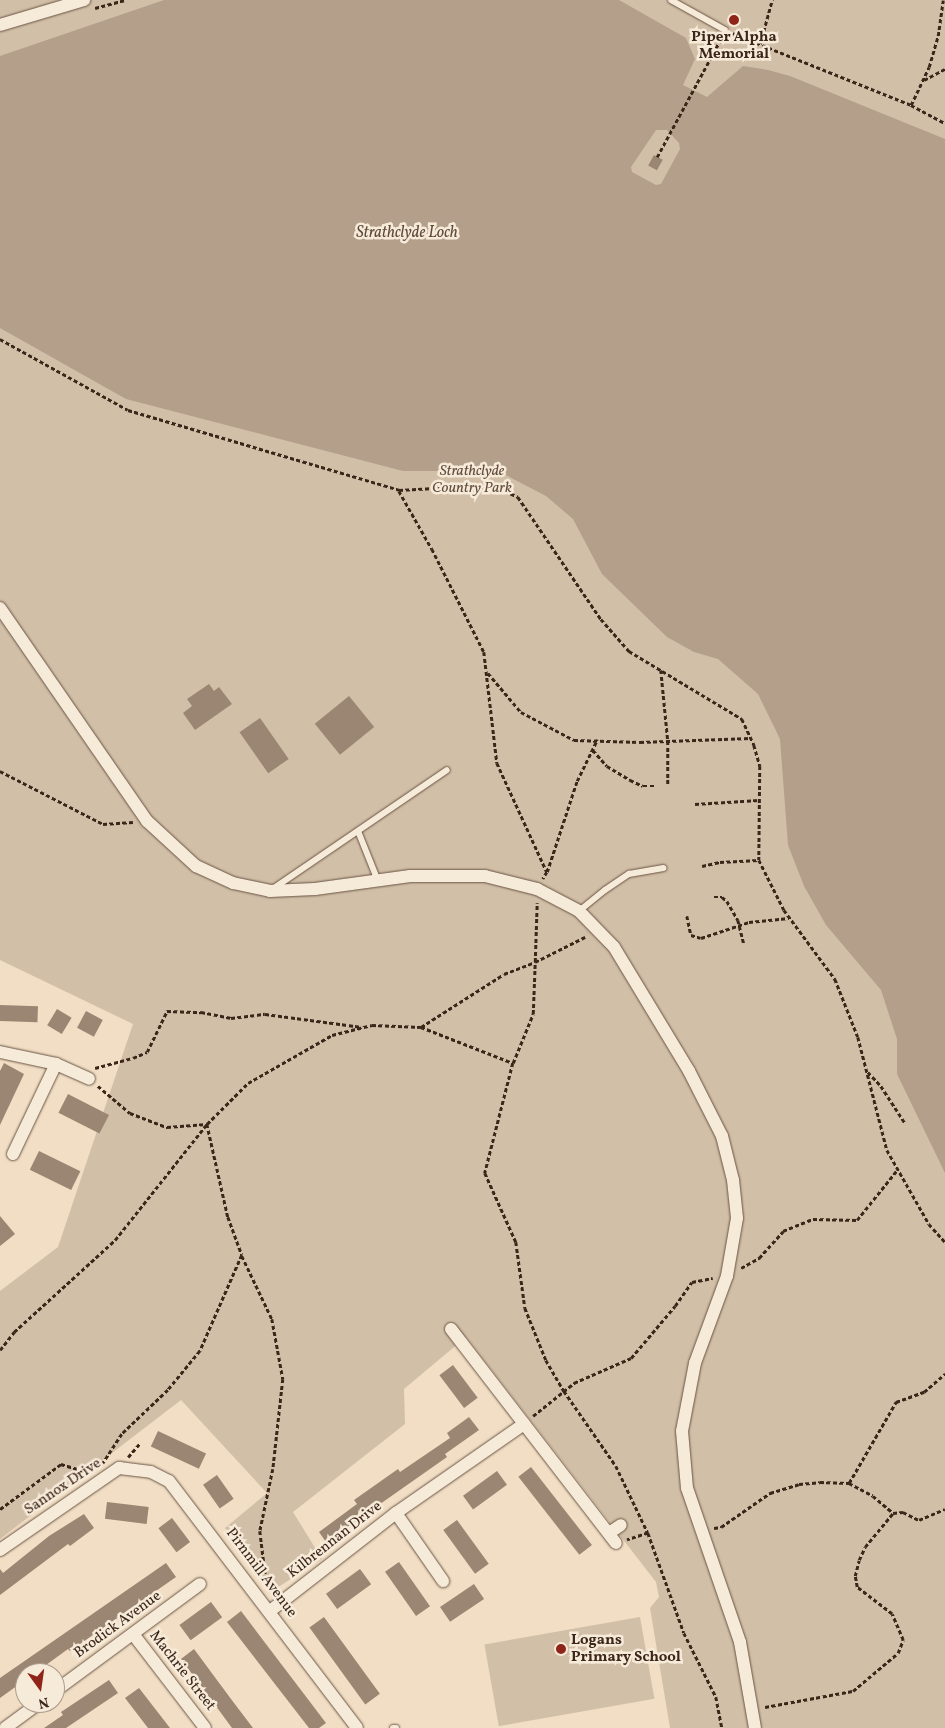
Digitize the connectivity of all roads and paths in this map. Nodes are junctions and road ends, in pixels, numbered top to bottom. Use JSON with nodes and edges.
{"nodes":[{"id":1,"x":84,"y":0,"type":"edge"},
{"id":2,"x":671,"y":0,"type":"edge"},
{"id":3,"x":772,"y":0,"type":"edge"},
{"id":4,"x":943,"y":0,"type":"edge"},
{"id":5,"x":0,"y":25,"type":"edge"},
{"id":6,"x":725,"y":30,"type":"junction"},
{"id":7,"x":760,"y":44,"type":"junction"},
{"id":8,"x":945,"y":69,"type":"edge"},
{"id":9,"x":922,"y":80,"type":"junction"},
{"id":10,"x":911,"y":105,"type":"junction"},
{"id":11,"x":945,"y":123,"type":"edge"},
{"id":12,"x":657,"y":157,"type":"dead end"},
{"id":13,"x":0,"y":339,"type":"edge"},
{"id":14,"x":399,"y":490,"type":"junction"},
{"id":15,"x":0,"y":608,"type":"edge"},
{"id":16,"x":661,"y":670,"type":"junction"},
{"id":17,"x":486,"y":671,"type":"junction"},
{"id":18,"x":751,"y":738,"type":"junction"},
{"id":19,"x":597,"y":740,"type":"junction"},
{"id":20,"x":668,"y":741,"type":"junction"},
{"id":21,"x":593,"y":750,"type":"junction"},
{"id":22,"x":447,"y":770,"type":"dead end"},
{"id":23,"x":0,"y":771,"type":"edge"},
{"id":24,"x":668,"y":784,"type":"dead end"},
{"id":25,"x":656,"y":786,"type":"dead end"},
{"id":26,"x":759,"y":800,"type":"junction"},
{"id":27,"x":694,"y":804,"type":"dead end"},
{"id":28,"x":147,"y":821,"type":"junction"},
{"id":29,"x":358,"y":831,"type":"junction"},
{"id":30,"x":759,"y":860,"type":"junction"},
{"id":31,"x":702,"y":866,"type":"dead end"},
{"id":32,"x":663,"y":868,"type":"dead end"},
{"id":33,"x":547,"y":872,"type":"junction"},
{"id":34,"x":378,"y":881,"type":"junction"},
{"id":35,"x":537,"y":889,"type":"junction"},
{"id":36,"x":270,"y":891,"type":"junction"},
{"id":37,"x":714,"y":897,"type":"dead end"},
{"id":38,"x":579,"y":911,"type":"junction"},
{"id":39,"x":687,"y":916,"type":"dead end"},
{"id":40,"x":790,"y":918,"type":"junction"},
{"id":41,"x":739,"y":925,"type":"junction"},
{"id":42,"x":598,"y":931,"type":"junction"},
{"id":43,"x":744,"y":944,"type":"dead end"},
{"id":44,"x":535,"y":962,"type":"junction"},
{"id":45,"x":364,"y":1027,"type":"junction"},
{"id":46,"x":421,"y":1027,"type":"junction"},
{"id":47,"x":0,"y":1052,"type":"edge"},
{"id":48,"x":513,"y":1063,"type":"junction"},
{"id":49,"x":56,"y":1064,"type":"junction"},
{"id":50,"x":867,"y":1071,"type":"junction"},
{"id":51,"x":85,"y":1077,"type":"junction"},
{"id":52,"x":905,"y":1123,"type":"dead end"},
{"id":53,"x":208,"y":1124,"type":"junction"},
{"id":54,"x":13,"y":1154,"type":"dead end"},
{"id":55,"x":945,"y":1242,"type":"edge"},
{"id":56,"x":242,"y":1255,"type":"junction"},
{"id":57,"x":451,"y":1330,"type":"dead end"},
{"id":58,"x":0,"y":1350,"type":"edge"},
{"id":59,"x":945,"y":1374,"type":"edge"},
{"id":60,"x":524,"y":1424,"type":"junction"},
{"id":61,"x":119,"y":1468,"type":"joint"},
{"id":62,"x":96,"y":1480,"type":"junction"},
{"id":63,"x":849,"y":1483,"type":"junction"},
{"id":64,"x":0,"y":1509,"type":"edge"},
{"id":65,"x":945,"y":1509,"type":"edge"},
{"id":66,"x":396,"y":1513,"type":"junction"},
{"id":67,"x":892,"y":1513,"type":"junction"},
{"id":68,"x":620,"y":1525,"type":"dead end"},
{"id":69,"x":703,"y":1531,"type":"junction"},
{"id":70,"x":648,"y":1533,"type":"junction"},
{"id":71,"x":612,"y":1538,"type":"junction"},
{"id":72,"x":0,"y":1550,"type":"edge"},
{"id":73,"x":443,"y":1581,"type":"dead end"},
{"id":74,"x":200,"y":1584,"type":"dead end"},
{"id":75,"x":270,"y":1611,"type":"junction"},
{"id":76,"x":132,"y":1634,"type":"junction"},
{"id":77,"x":65,"y":1684,"type":"edge"},
{"id":78,"x":751,"y":1706,"type":"junction"},
{"id":79,"x":25,"y":1713,"type":"edge"},
{"id":80,"x":5,"y":1728,"type":"edge"},
{"id":81,"x":205,"y":1728,"type":"edge"},
{"id":82,"x":356,"y":1728,"type":"edge"},
{"id":83,"x":722,"y":1728,"type":"edge"},
{"id":84,"x":755,"y":1728,"type":"edge"}],
"edges":[{"from":1,"to":5,"type":"street"},
{"from":2,"to":6,"type":"lane"},
{"from":3,"to":7,"type":"path"},
{"from":4,"to":9,"type":"path"},
{"from":6,"to":7,"type":"path"},
{"from":6,"to":12,"type":"path"},
{"from":7,"to":10,"type":"path"},
{"from":8,"to":9,"type":"path"},
{"from":9,"to":10,"type":"path"},
{"from":10,"to":11,"type":"path"},
{"from":13,"to":14,"type":"path"},
{"from":14,"to":16,"type":"path"},
{"from":14,"to":17,"type":"path"},
{"from":15,"to":28,"type":"street"},
{"from":16,"to":18,"type":"path"},
{"from":16,"to":20,"type":"path"},
{"from":17,"to":19,"type":"path"},
{"from":17,"to":33,"type":"path"},
{"from":18,"to":20,"type":"path"},
{"from":18,"to":26,"type":"path"},
{"from":19,"to":20,"type":"path"},
{"from":19,"to":21,"type":"path"},
{"from":20,"to":24,"type":"path"},
{"from":21,"to":25,"type":"path"},
{"from":21,"to":33,"type":"path"},
{"from":22,"to":29,"type":"lane"},
{"from":23,"to":28,"type":"path"},
{"from":26,"to":27,"type":"path"},
{"from":26,"to":30,"type":"path"},
{"from":28,"to":36,"type":"street"},
{"from":29,"to":34,"type":"lane"},
{"from":29,"to":36,"type":"lane"},
{"from":30,"to":31,"type":"path"},
{"from":30,"to":40,"type":"path"},
{"from":32,"to":38,"type":"lane"},
{"from":33,"to":35,"type":"path"},
{"from":34,"to":35,"type":"street"},
{"from":34,"to":36,"type":"street"},
{"from":35,"to":38,"type":"street"},
{"from":35,"to":44,"type":"path"},
{"from":37,"to":41,"type":"path"},
{"from":38,"to":42,"type":"street"},
{"from":39,"to":41,"type":"path"},
{"from":40,"to":41,"type":"path"},
{"from":40,"to":50,"type":"path"},
{"from":41,"to":43,"type":"path"},
{"from":42,"to":44,"type":"path"},
{"from":42,"to":69,"type":"street"},
{"from":44,"to":46,"type":"path"},
{"from":44,"to":48,"type":"path"},
{"from":45,"to":46,"type":"path"},
{"from":45,"to":51,"type":"path"},
{"from":45,"to":53,"type":"path"},
{"from":46,"to":48,"type":"path"},
{"from":47,"to":49,"type":"street"},
{"from":48,"to":70,"type":"path"},
{"from":49,"to":51,"type":"street"},
{"from":49,"to":54,"type":"street"},
{"from":50,"to":52,"type":"path"},
{"from":50,"to":55,"type":"path"},
{"from":51,"to":53,"type":"path"},
{"from":53,"to":56,"type":"path"},
{"from":53,"to":58,"type":"path"},
{"from":56,"to":62,"type":"path"},
{"from":56,"to":75,"type":"path"},
{"from":57,"to":60,"type":"street"},
{"from":59,"to":63,"type":"path"},
{"from":60,"to":66,"type":"street","name":"Kilbrennan Drive"},
{"from":60,"to":71,"type":"street"},
{"from":61,"to":62,"type":"street","name":"Sannox Drive"},
{"from":61,"to":75,"type":"street","name":"Pirnmill Avenue"},
{"from":62,"to":64,"type":"path"},
{"from":62,"to":72,"type":"street","name":"Sannox Drive"},
{"from":63,"to":67,"type":"path"},
{"from":63,"to":69,"type":"path"},
{"from":65,"to":67,"type":"path"},
{"from":66,"to":73,"type":"street","name":"Kilbrennan Drive"},
{"from":66,"to":75,"type":"street","name":"Kilbrennan Drive"},
{"from":67,"to":78,"type":"path"},
{"from":68,"to":71,"type":"street"},
{"from":69,"to":78,"type":"street"},
{"from":70,"to":71,"type":"path"},
{"from":70,"to":83,"type":"path"},
{"from":74,"to":76,"type":"street","name":"Brodick Avenue"},
{"from":75,"to":82,"type":"street","name":"Pirnmill Avenue"},
{"from":76,"to":77,"type":"street","name":"Brodick Avenue"},
{"from":76,"to":81,"type":"street","name":"Machrie Street"},
{"from":78,"to":84,"type":"street"},
{"from":79,"to":80,"type":"street"}]}
